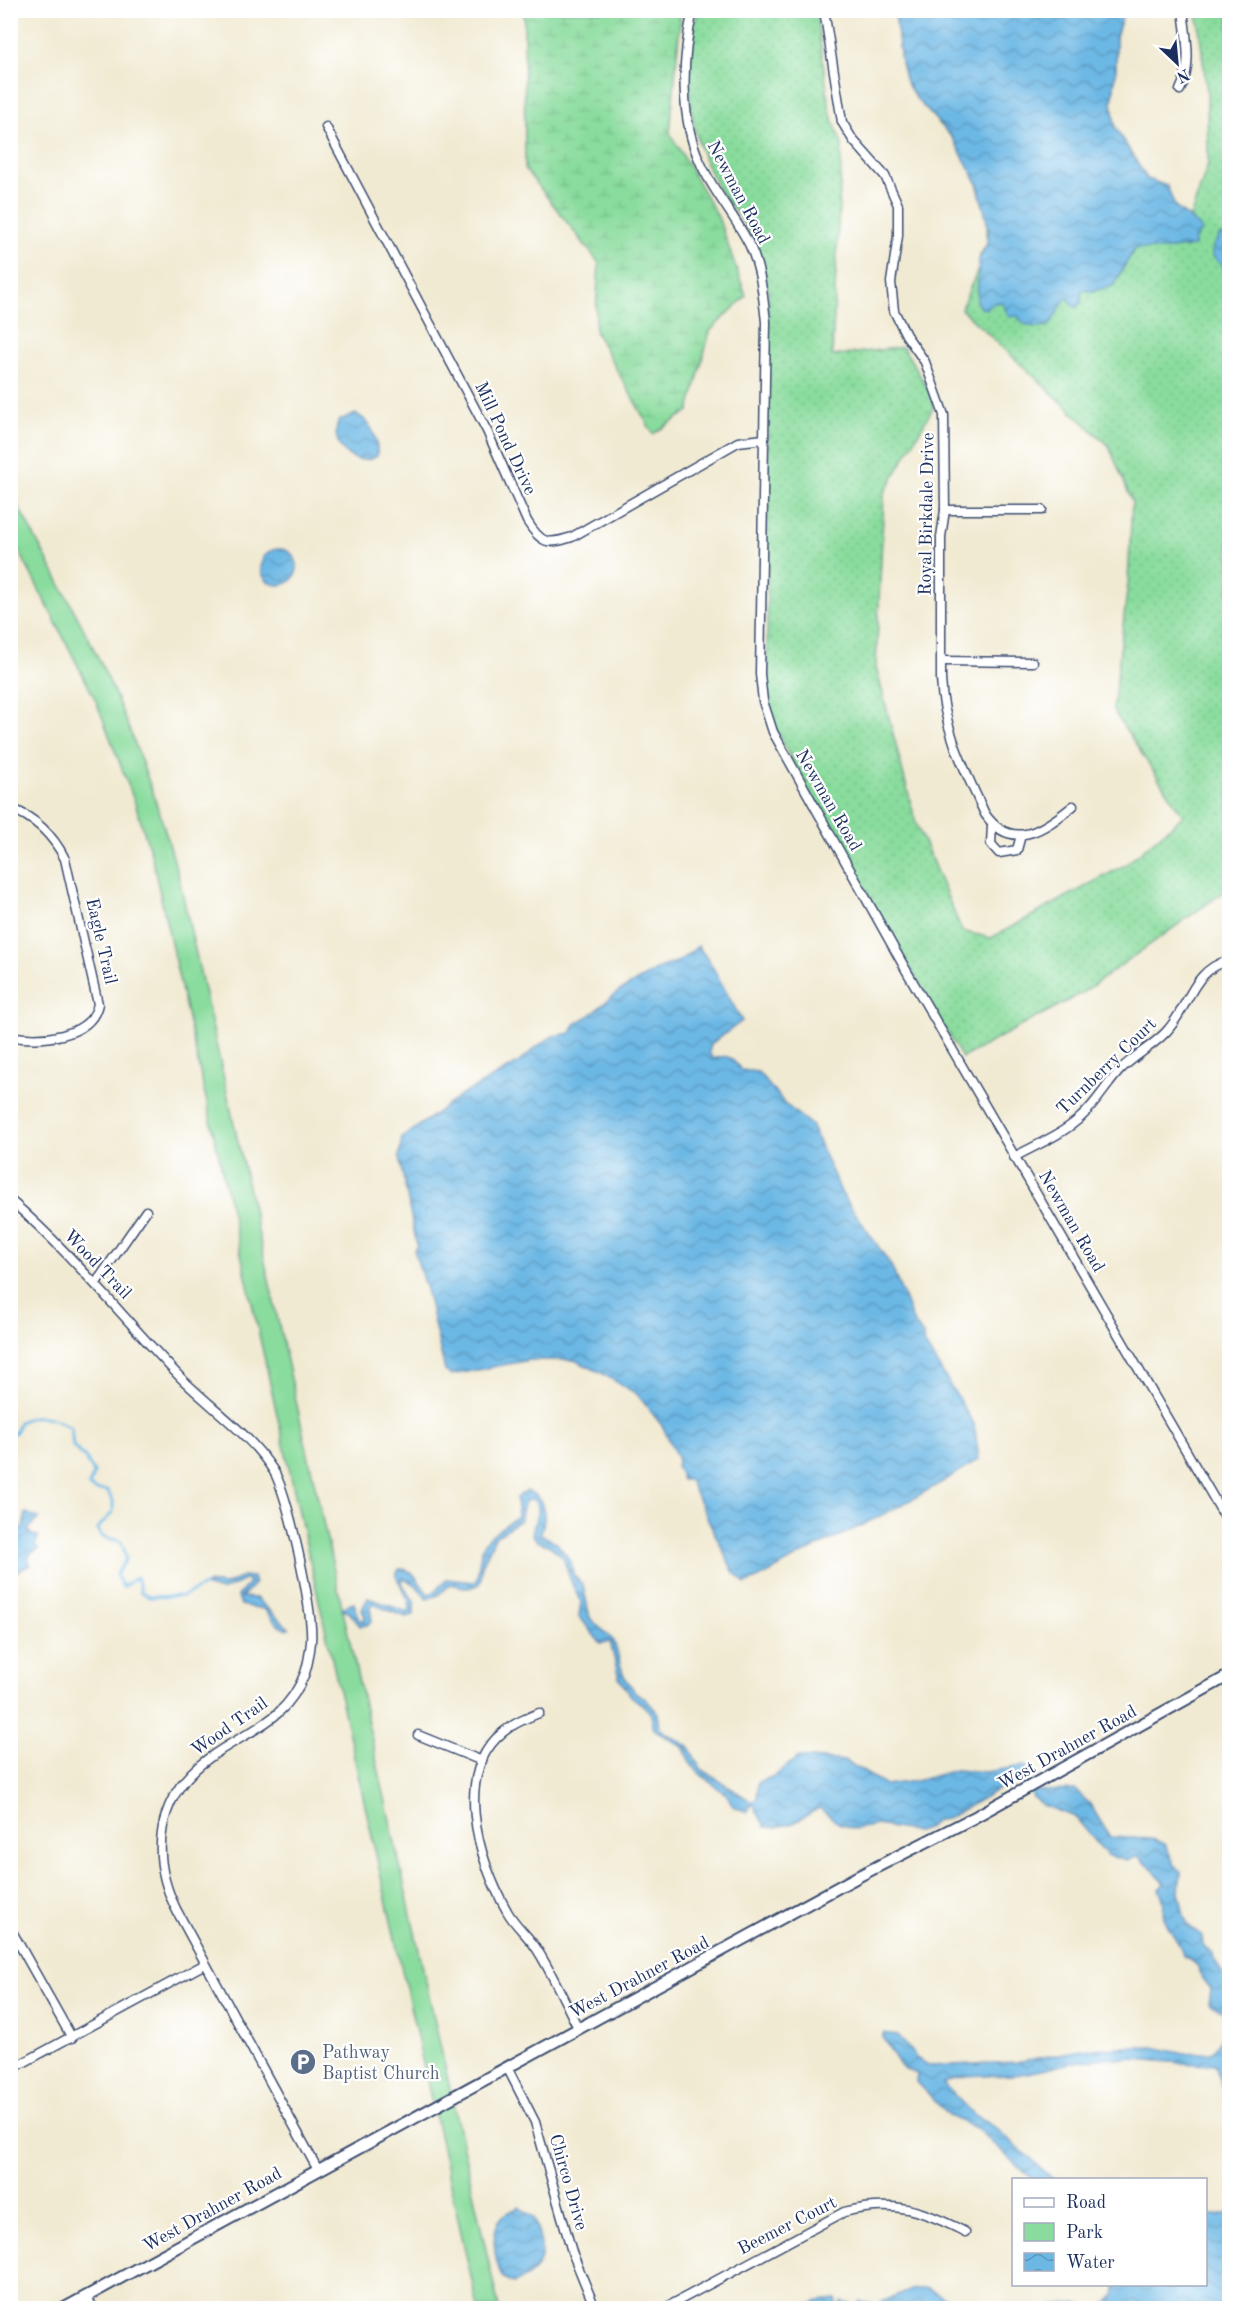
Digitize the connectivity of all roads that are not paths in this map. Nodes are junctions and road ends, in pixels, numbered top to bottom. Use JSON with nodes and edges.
{"nodes":[{"id":1,"x":693,"y":10,"type":"edge"},
{"id":2,"x":824,"y":10,"type":"edge"},
{"id":3,"x":1183,"y":10,"type":"edge"},
{"id":4,"x":1180,"y":90,"type":"dead end"},
{"id":5,"x":326,"y":127,"type":"dead end"},
{"id":6,"x":764,"y":439,"type":"junction"},
{"id":7,"x":945,"y":510,"type":"junction"},
{"id":8,"x":1042,"y":510,"type":"dead end"},
{"id":9,"x":944,"y":661,"type":"junction"},
{"id":10,"x":1033,"y":662,"type":"dead end"},
{"id":11,"x":1073,"y":806,"type":"dead end"},
{"id":12,"x":10,"y":808,"type":"edge"},
{"id":13,"x":992,"y":825,"type":"junction"},
{"id":14,"x":1021,"y":836,"type":"junction"},
{"id":15,"x":1230,"y":960,"type":"edge"},
{"id":16,"x":10,"y":1036,"type":"edge"},
{"id":17,"x":1014,"y":1157,"type":"junction"},
{"id":18,"x":10,"y":1200,"type":"edge"},
{"id":19,"x":146,"y":1210,"type":"dead end"},
{"id":20,"x":96,"y":1283,"type":"junction"},
{"id":21,"x":1230,"y":1526,"type":"edge"},
{"id":22,"x":1230,"y":1675,"type":"edge"},
{"id":23,"x":539,"y":1713,"type":"dead end"},
{"id":24,"x":417,"y":1735,"type":"dead end"},
{"id":25,"x":482,"y":1761,"type":"junction"},
{"id":26,"x":10,"y":1928,"type":"edge"},
{"id":27,"x":205,"y":1964,"type":"junction"},
{"id":28,"x":578,"y":2028,"type":"junction"},
{"id":29,"x":72,"y":2038,"type":"junction"},
{"id":30,"x":507,"y":2067,"type":"junction"},
{"id":31,"x":10,"y":2070,"type":"edge"},
{"id":32,"x":318,"y":2170,"type":"junction"},
{"id":33,"x":965,"y":2232,"type":"dead end"},
{"id":34,"x":87,"y":2296,"type":"junction"},
{"id":35,"x":77,"y":2306,"type":"edge"},
{"id":36,"x":65,"y":2308,"type":"edge"},
{"id":37,"x":93,"y":2308,"type":"edge"},
{"id":38,"x":595,"y":2308,"type":"edge"},
{"id":39,"x":665,"y":2308,"type":"edge"}],
"edges":[{"from":1,"to":6,"type":"street","name":"Newman Road"},
{"from":2,"to":7,"type":"street","name":"Royal Birkdale Drive"},
{"from":3,"to":4,"type":"street"},
{"from":5,"to":6,"type":"street","name":"Mill Pond Drive"},
{"from":6,"to":17,"type":"street","name":"Newman Road"},
{"from":7,"to":8,"type":"street"},
{"from":7,"to":9,"type":"street","name":"Royal Birkdale Drive"},
{"from":9,"to":10,"type":"street"},
{"from":9,"to":13,"type":"street","name":"Royal Birkdale Drive"},
{"from":11,"to":14,"type":"street","name":"Royal Birkdale Drive"},
{"from":12,"to":16,"type":"street","name":"Eagle Trail"},
{"from":13,"to":14,"type":"street"},
{"from":13,"to":14,"type":"street","name":"Royal Birkdale Drive"},
{"from":15,"to":17,"type":"street","name":"Turnberry Court"},
{"from":17,"to":21,"type":"street","name":"Newman Road"},
{"from":18,"to":20,"type":"street","name":"Wood Trail"},
{"from":19,"to":20,"type":"street"},
{"from":20,"to":27,"type":"street","name":"Wood Trail"},
{"from":22,"to":28,"type":"street","name":"West Drahner Road"},
{"from":23,"to":25,"type":"street"},
{"from":24,"to":25,"type":"street"},
{"from":25,"to":28,"type":"street"},
{"from":26,"to":29,"type":"street"},
{"from":27,"to":29,"type":"street"},
{"from":27,"to":32,"type":"street","name":"Wood Trail"},
{"from":28,"to":30,"type":"street","name":"West Drahner Road"},
{"from":29,"to":31,"type":"street"},
{"from":30,"to":32,"type":"street","name":"West Drahner Road"},
{"from":30,"to":38,"type":"street","name":"Chirco Drive"},
{"from":32,"to":34,"type":"street","name":"West Drahner Road"},
{"from":33,"to":39,"type":"street","name":"Beemer Court"},
{"from":34,"to":35,"type":"street","name":"West Drahner Road"},
{"from":34,"to":37,"type":"street"},
{"from":35,"to":36,"type":"street","name":"West Drahner Road"}]}
